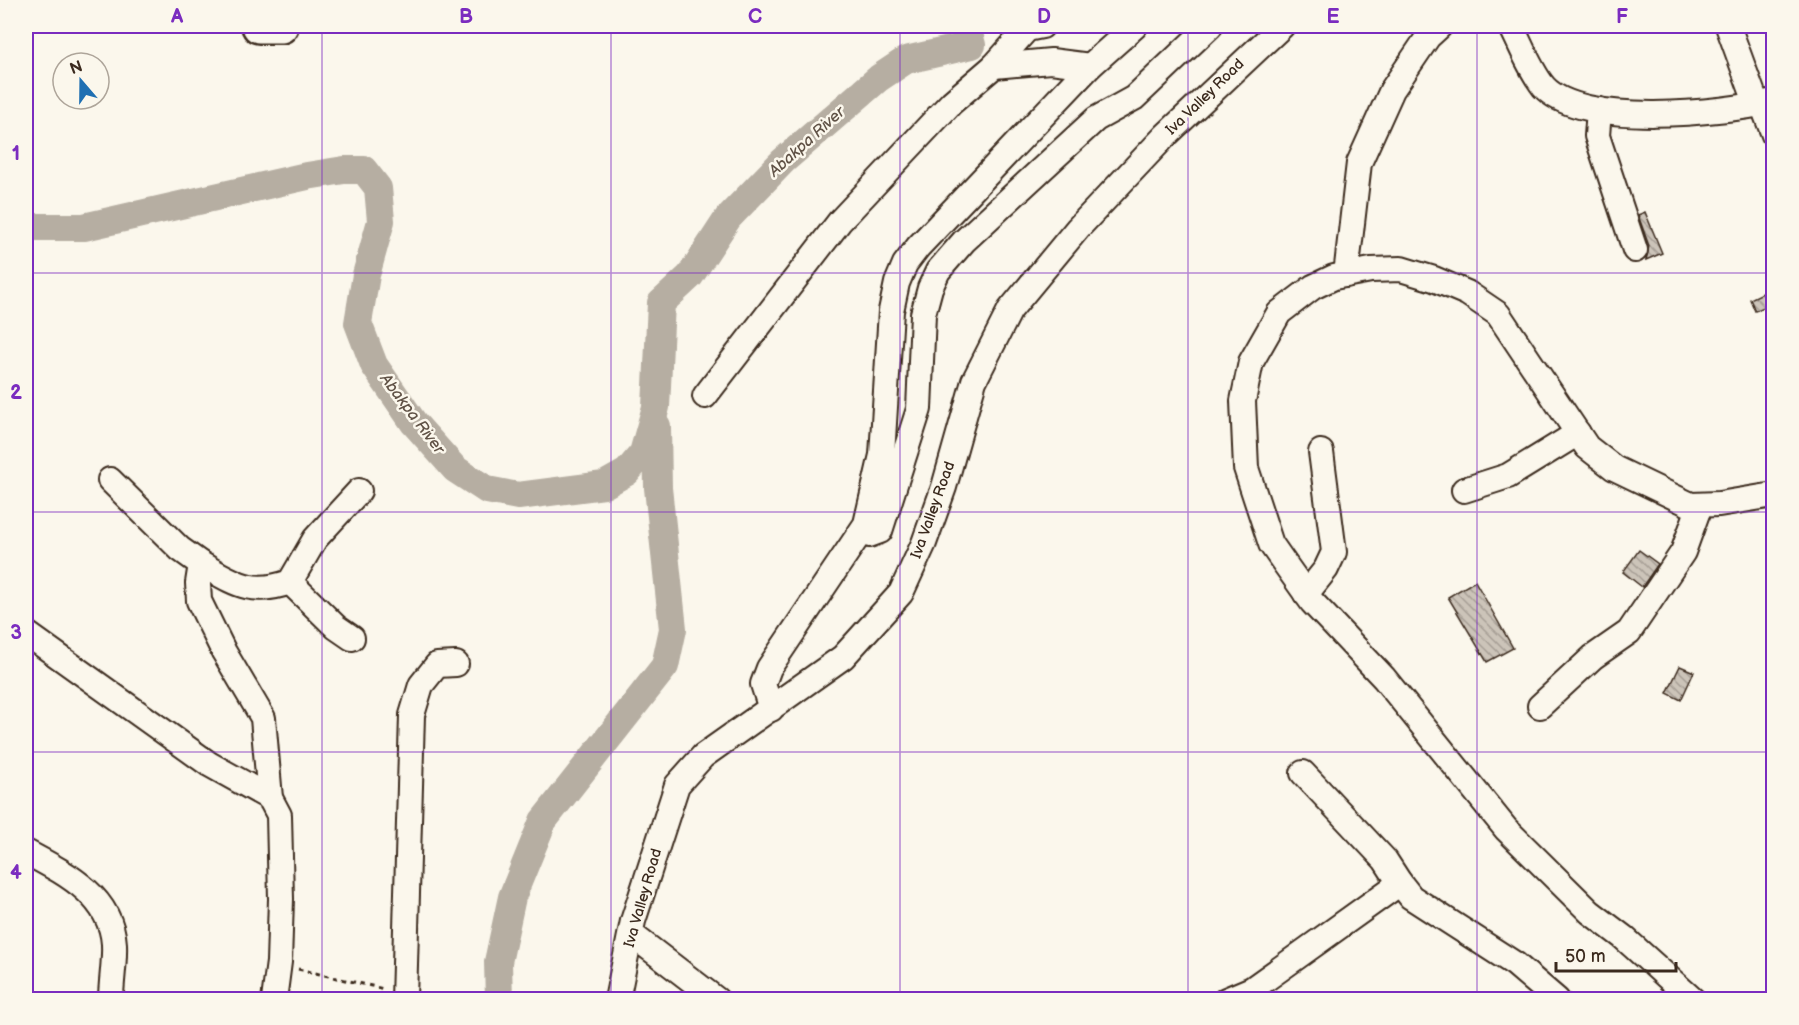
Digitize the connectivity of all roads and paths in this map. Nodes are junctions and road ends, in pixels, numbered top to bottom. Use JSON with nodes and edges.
{"nodes":[{"id":1,"x":260,"y":26,"type":"edge"},
{"id":2,"x":281,"y":26,"type":"edge"},
{"id":3,"x":1042,"y":26,"type":"edge"},
{"id":4,"x":1135,"y":26,"type":"edge"},
{"id":5,"x":1210,"y":26,"type":"edge"},
{"id":6,"x":1282,"y":26,"type":"edge"},
{"id":7,"x":1440,"y":26,"type":"edge"},
{"id":8,"x":1512,"y":26,"type":"edge"},
{"id":9,"x":1728,"y":26,"type":"edge"},
{"id":10,"x":994,"y":66,"type":"junction"},
{"id":11,"x":1090,"y":66,"type":"junction"},
{"id":12,"x":1764,"y":103,"type":"edge"},
{"id":13,"x":1599,"y":110,"type":"junction"},
{"id":14,"x":1773,"y":135,"type":"edge"},
{"id":15,"x":1635,"y":250,"type":"dead end"},
{"id":16,"x":1346,"y":275,"type":"junction"},
{"id":17,"x":705,"y":396,"type":"dead end"},
{"id":18,"x":1578,"y":433,"type":"junction"},
{"id":19,"x":1321,"y":452,"type":"dead end"},
{"id":20,"x":110,"y":480,"type":"dead end"},
{"id":21,"x":1464,"y":490,"type":"dead end"},
{"id":22,"x":359,"y":491,"type":"dead end"},
{"id":23,"x":1773,"y":495,"type":"edge"},
{"id":24,"x":1700,"y":505,"type":"junction"},
{"id":25,"x":859,"y":534,"type":"junction"},
{"id":26,"x":201,"y":564,"type":"junction"},
{"id":27,"x":290,"y":582,"type":"junction"},
{"id":28,"x":1306,"y":594,"type":"junction"},
{"id":29,"x":26,"y":633,"type":"edge"},
{"id":30,"x":352,"y":638,"type":"dead end"},
{"id":31,"x":456,"y":664,"type":"dead end"},
{"id":32,"x":1540,"y":706,"type":"dead end"},
{"id":33,"x":771,"y":709,"type":"junction"},
{"id":34,"x":1303,"y":773,"type":"dead end"},
{"id":35,"x":270,"y":798,"type":"junction"},
{"id":36,"x":26,"y":852,"type":"edge"},
{"id":37,"x":1400,"y":882,"type":"junction"},
{"id":38,"x":630,"y":934,"type":"junction"},
{"id":39,"x":279,"y":962,"type":"junction"},
{"id":40,"x":405,"y":997,"type":"edge"},
{"id":41,"x":111,"y":999,"type":"edge"},
{"id":42,"x":274,"y":999,"type":"edge"},
{"id":43,"x":617,"y":999,"type":"edge"},
{"id":44,"x":717,"y":999,"type":"edge"},
{"id":45,"x":1226,"y":999,"type":"edge"},
{"id":46,"x":1557,"y":999,"type":"edge"},
{"id":47,"x":1693,"y":999,"type":"edge"}],
"edges":[{"from":1,"to":2,"type":"highway"},
{"from":3,"to":10,"type":"street"},
{"from":4,"to":11,"type":"street"},
{"from":5,"to":25,"type":"street"},
{"from":6,"to":33,"type":"street","name":"Iva Valley Road"},
{"from":7,"to":16,"type":"street"},
{"from":8,"to":13,"type":"street"},
{"from":9,"to":12,"type":"street"},
{"from":10,"to":11,"type":"street"},
{"from":10,"to":17,"type":"street"},
{"from":11,"to":25,"type":"street"},
{"from":12,"to":13,"type":"street"},
{"from":12,"to":14,"type":"street"},
{"from":13,"to":15,"type":"street"},
{"from":16,"to":18,"type":"street"},
{"from":16,"to":28,"type":"street"},
{"from":18,"to":21,"type":"street"},
{"from":18,"to":24,"type":"street"},
{"from":19,"to":28,"type":"street"},
{"from":20,"to":26,"type":"street"},
{"from":22,"to":27,"type":"street"},
{"from":23,"to":24,"type":"street"},
{"from":24,"to":32,"type":"street"},
{"from":25,"to":33,"type":"street"},
{"from":26,"to":27,"type":"street"},
{"from":26,"to":35,"type":"street"},
{"from":27,"to":30,"type":"street"},
{"from":28,"to":47,"type":"street"},
{"from":29,"to":35,"type":"street"},
{"from":31,"to":40,"type":"street"},
{"from":33,"to":38,"type":"street","name":"Iva Valley Road"},
{"from":34,"to":37,"type":"street"},
{"from":35,"to":39,"type":"street"},
{"from":36,"to":41,"type":"street"},
{"from":37,"to":45,"type":"street"},
{"from":37,"to":46,"type":"street"},
{"from":38,"to":43,"type":"street","name":"Iva Valley Road"},
{"from":38,"to":44,"type":"street"},
{"from":39,"to":40,"type":"path"},
{"from":39,"to":42,"type":"street"}]}
